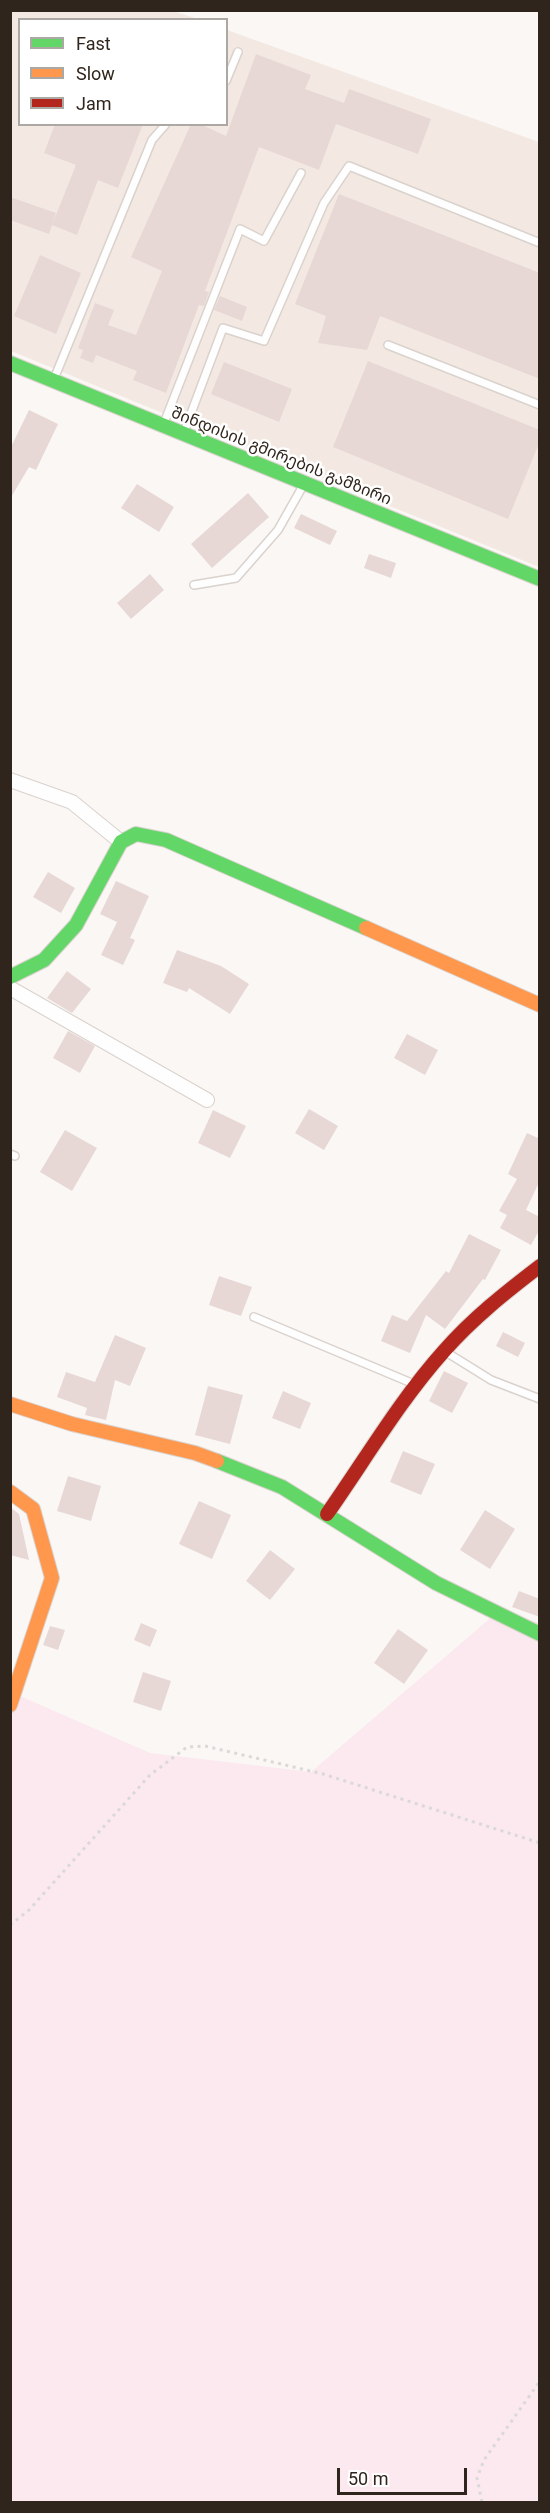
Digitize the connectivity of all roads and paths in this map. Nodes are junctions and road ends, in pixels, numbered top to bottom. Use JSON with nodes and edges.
{"nodes":[{"id":1,"x":238,"y":52,"type":"dead end"},
{"id":2,"x":228,"y":76,"type":"edge"},
{"id":3,"x":163,"y":126,"type":"edge"},
{"id":4,"x":301,"y":173,"type":"dead end"},
{"id":5,"x":540,"y":243,"type":"edge"},
{"id":6,"x":388,"y":345,"type":"dead end"},
{"id":7,"x":10,"y":363,"type":"edge"},
{"id":8,"x":53,"y":381,"type":"junction"},
{"id":9,"x":540,"y":405,"type":"edge"},
{"id":10,"x":162,"y":426,"type":"junction"},
{"id":11,"x":183,"y":435,"type":"junction"},
{"id":12,"x":303,"y":484,"type":"junction"},
{"id":13,"x":540,"y":579,"type":"edge"},
{"id":14,"x":194,"y":585,"type":"dead end"},
{"id":15,"x":10,"y":780,"type":"edge"},
{"id":16,"x":121,"y":842,"type":"junction"},
{"id":17,"x":10,"y":977,"type":"edge"},
{"id":18,"x":10,"y":988,"type":"edge"},
{"id":19,"x":540,"y":1005,"type":"edge"},
{"id":20,"x":207,"y":1100,"type":"dead end"},
{"id":21,"x":540,"y":1266,"type":"edge"},
{"id":22,"x":254,"y":1317,"type":"dead end"},
{"id":23,"x":444,"y":1351,"type":"junction"},
{"id":24,"x":417,"y":1385,"type":"junction"},
{"id":25,"x":540,"y":1399,"type":"edge"},
{"id":26,"x":10,"y":1404,"type":"edge"},
{"id":27,"x":10,"y":1492,"type":"edge"},
{"id":28,"x":327,"y":1514,"type":"junction"},
{"id":29,"x":540,"y":1634,"type":"edge"},
{"id":30,"x":10,"y":1705,"type":"edge"},
{"id":31,"x":540,"y":1843,"type":"edge"},
{"id":32,"x":10,"y":1925,"type":"edge"},
{"id":33,"x":540,"y":2381,"type":"edge"},
{"id":34,"x":482,"y":2502,"type":"edge"}],
"edges":[{"from":1,"to":2,"type":"lane"},
{"from":3,"to":8,"type":"lane"},
{"from":4,"to":10,"type":"lane"},
{"from":5,"to":11,"type":"lane"},
{"from":6,"to":9,"type":"lane"},
{"from":7,"to":8,"type":"street","name":"შინდისის გმირების გამზირი"},
{"from":8,"to":10,"type":"street","name":"შინდისის გმირების გამზირი"},
{"from":10,"to":11,"type":"street","name":"შინდისის გმირების გამზირი"},
{"from":11,"to":12,"type":"street","name":"შინდისის გმირების გამზირი"},
{"from":12,"to":13,"type":"street","name":"შინდისის გმირების გამზირი"},
{"from":12,"to":14,"type":"lane"},
{"from":15,"to":16,"type":"street"},
{"from":16,"to":17,"type":"street"},
{"from":16,"to":19,"type":"street"},
{"from":18,"to":20,"type":"street"},
{"from":21,"to":23,"type":"street"},
{"from":22,"to":24,"type":"lane"},
{"from":23,"to":24,"type":"street"},
{"from":23,"to":25,"type":"lane"},
{"from":24,"to":28,"type":"street"},
{"from":26,"to":28,"type":"street"},
{"from":27,"to":30,"type":"street"},
{"from":28,"to":29,"type":"street"},
{"from":31,"to":32,"type":"path"},
{"from":33,"to":34,"type":"path"}]}
